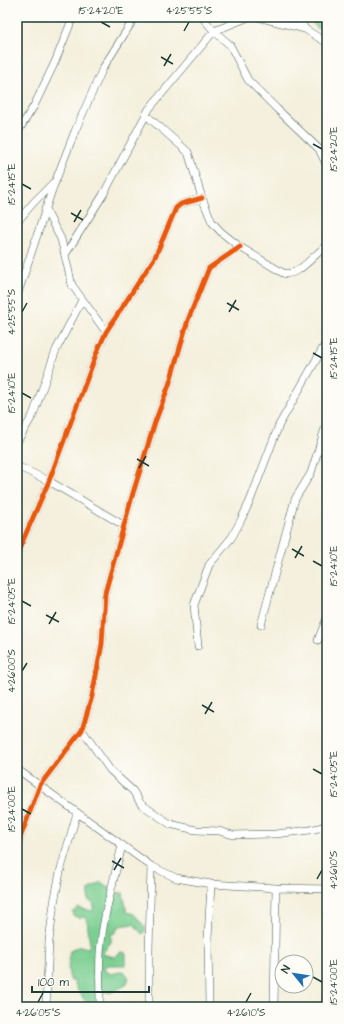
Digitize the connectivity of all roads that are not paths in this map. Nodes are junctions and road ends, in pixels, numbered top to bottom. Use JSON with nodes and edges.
{"nodes":[{"id":1,"x":73,"y":17,"type":"edge"},
{"id":2,"x":135,"y":17,"type":"edge"},
{"id":3,"x":202,"y":17,"type":"edge"},
{"id":4,"x":249,"y":17,"type":"edge"},
{"id":5,"x":258,"y":17,"type":"edge"},
{"id":6,"x":298,"y":17,"type":"edge"},
{"id":7,"x":305,"y":29,"type":"junction"},
{"id":8,"x":214,"y":31,"type":"junction"},
{"id":9,"x":327,"y":43,"type":"edge"},
{"id":10,"x":146,"y":115,"type":"junction"},
{"id":11,"x":17,"y":133,"type":"edge"},
{"id":12,"x":327,"y":166,"type":"edge"},
{"id":13,"x":55,"y":181,"type":"junction"},
{"id":14,"x":202,"y":198,"type":"junction"},
{"id":15,"x":46,"y":209,"type":"junction"},
{"id":16,"x":17,"y":222,"type":"edge"},
{"id":17,"x":327,"y":246,"type":"edge"},
{"id":18,"x":240,"y":247,"type":"junction"},
{"id":19,"x":65,"y":255,"type":"junction"},
{"id":20,"x":17,"y":296,"type":"edge"},
{"id":21,"x":82,"y":300,"type":"junction"},
{"id":22,"x":106,"y":332,"type":"junction"},
{"id":23,"x":327,"y":341,"type":"edge"},
{"id":24,"x":327,"y":422,"type":"edge"},
{"id":25,"x":17,"y":442,"type":"edge"},
{"id":26,"x":17,"y":466,"type":"edge"},
{"id":27,"x":49,"y":481,"type":"junction"},
{"id":28,"x":123,"y":525,"type":"junction"},
{"id":29,"x":17,"y":554,"type":"edge"},
{"id":30,"x":327,"y":618,"type":"edge"},
{"id":31,"x":261,"y":625,"type":"dead end"},
{"id":32,"x":318,"y":640,"type":"dead end"},
{"id":33,"x":198,"y":646,"type":"dead end"},
{"id":34,"x":82,"y":730,"type":"junction"},
{"id":35,"x":17,"y":769,"type":"edge"},
{"id":36,"x":40,"y":785,"type":"junction"},
{"id":37,"x":77,"y":813,"type":"junction"},
{"id":38,"x":327,"y":829,"type":"edge"},
{"id":39,"x":122,"y":845,"type":"junction"},
{"id":40,"x":17,"y":846,"type":"edge"},
{"id":41,"x":151,"y":866,"type":"junction"},
{"id":42,"x":211,"y":884,"type":"junction"},
{"id":43,"x":276,"y":888,"type":"junction"},
{"id":44,"x":327,"y":889,"type":"edge"},
{"id":45,"x":327,"y":989,"type":"edge"},
{"id":46,"x":46,"y":1007,"type":"edge"},
{"id":47,"x":100,"y":1007,"type":"edge"},
{"id":48,"x":149,"y":1007,"type":"edge"},
{"id":49,"x":209,"y":1007,"type":"edge"},
{"id":50,"x":274,"y":1007,"type":"edge"},
{"id":51,"x":326,"y":1007,"type":"edge"}],
"edges":[{"from":1,"to":11,"type":"street"},
{"from":2,"to":13,"type":"street"},
{"from":3,"to":8,"type":"street"},
{"from":4,"to":8,"type":"street"},
{"from":5,"to":7,"type":"street"},
{"from":6,"to":7,"type":"street"},
{"from":7,"to":9,"type":"street"},
{"from":8,"to":10,"type":"street"},
{"from":8,"to":12,"type":"street"},
{"from":10,"to":14,"type":"street"},
{"from":10,"to":19,"type":"street"},
{"from":13,"to":15,"type":"street"},
{"from":13,"to":16,"type":"street"},
{"from":14,"to":18,"type":"street"},
{"from":14,"to":22,"type":"street"},
{"from":15,"to":19,"type":"street"},
{"from":15,"to":20,"type":"street"},
{"from":17,"to":18,"type":"street"},
{"from":18,"to":28,"type":"street"},
{"from":19,"to":21,"type":"street"},
{"from":21,"to":22,"type":"street"},
{"from":21,"to":25,"type":"street"},
{"from":22,"to":27,"type":"street"},
{"from":23,"to":33,"type":"street"},
{"from":24,"to":31,"type":"street"},
{"from":26,"to":27,"type":"street"},
{"from":27,"to":28,"type":"street"},
{"from":27,"to":29,"type":"street"},
{"from":28,"to":34,"type":"street"},
{"from":30,"to":32,"type":"street"},
{"from":34,"to":36,"type":"street"},
{"from":34,"to":38,"type":"street"},
{"from":35,"to":36,"type":"street"},
{"from":36,"to":37,"type":"street"},
{"from":36,"to":40,"type":"street"},
{"from":37,"to":39,"type":"street"},
{"from":37,"to":46,"type":"street"},
{"from":39,"to":41,"type":"street"},
{"from":39,"to":47,"type":"street"},
{"from":41,"to":42,"type":"street"},
{"from":41,"to":48,"type":"street"},
{"from":42,"to":43,"type":"street"},
{"from":42,"to":49,"type":"street"},
{"from":43,"to":44,"type":"street"},
{"from":43,"to":50,"type":"street"},
{"from":45,"to":51,"type":"street"}]}
